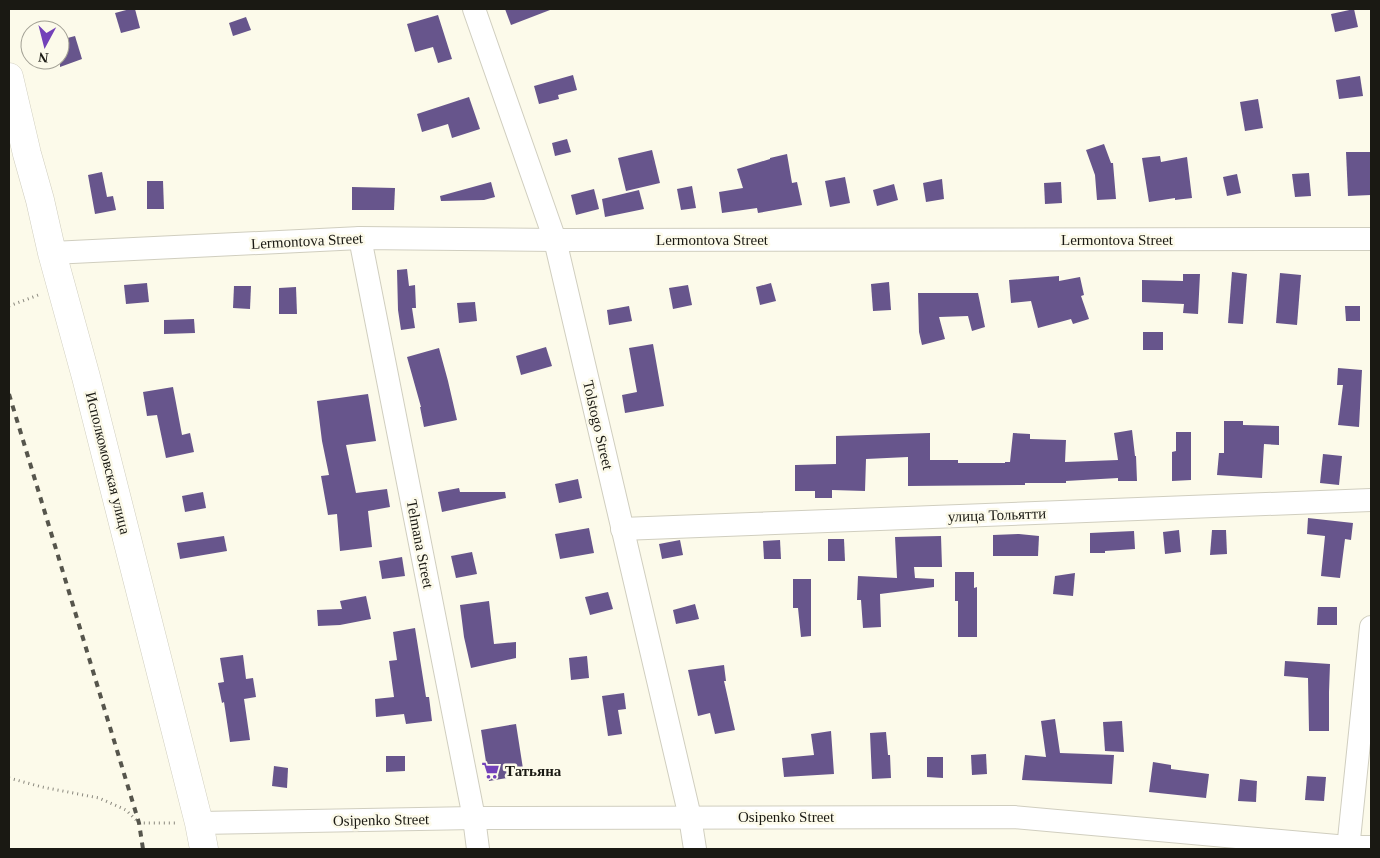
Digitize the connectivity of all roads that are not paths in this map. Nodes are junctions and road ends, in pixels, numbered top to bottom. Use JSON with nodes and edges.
{"nodes":[{"id":1,"x":474,"y":9,"type":"edge"},
{"id":2,"x":9,"y":77,"type":"edge"},
{"id":3,"x":360,"y":238,"type":"junction"},
{"id":4,"x":1371,"y":239,"type":"edge"},
{"id":5,"x":555,"y":240,"type":"junction"},
{"id":6,"x":52,"y":254,"type":"junction"},
{"id":7,"x":1371,"y":500,"type":"edge"},
{"id":8,"x":622,"y":529,"type":"junction"},
{"id":9,"x":1371,"y":626,"type":"edge"},
{"id":10,"x":474,"y":818,"type":"junction"},
{"id":11,"x":690,"y":818,"type":"junction"},
{"id":12,"x":202,"y":836,"type":"edge"},
{"id":13,"x":1371,"y":847,"type":"edge"},
{"id":14,"x":1348,"y":848,"type":"edge"},
{"id":15,"x":478,"y":849,"type":"edge"},
{"id":16,"x":695,"y":849,"type":"edge"}],
"edges":[{"from":1,"to":5,"type":"street","name":"Tolstogo Street"},
{"from":2,"to":6,"type":"main road","name":"Исполкомовская улица"},
{"from":3,"to":5,"type":"street","name":"Lermontova Street"},
{"from":3,"to":6,"type":"street","name":"Lermontova Street"},
{"from":3,"to":10,"type":"street","name":"Telmana Street"},
{"from":4,"to":5,"type":"street","name":"Lermontova Street"},
{"from":5,"to":8,"type":"street","name":"Tolstogo Street"},
{"from":6,"to":12,"type":"main road","name":"Исполкомовская улица"},
{"from":7,"to":8,"type":"street","name":"улица Тольятти"},
{"from":8,"to":11,"type":"street","name":"Tolstogo Street"},
{"from":9,"to":14,"type":"street"},
{"from":10,"to":11,"type":"street","name":"Osipenko Street"},
{"from":10,"to":12,"type":"street","name":"Osipenko Street"},
{"from":10,"to":15,"type":"street","name":"Telmana Street"},
{"from":11,"to":14,"type":"street","name":"Osipenko Street"},
{"from":11,"to":16,"type":"street","name":"Tolstogo Street"},
{"from":13,"to":14,"type":"street","name":"Osipenko Street"}]}
